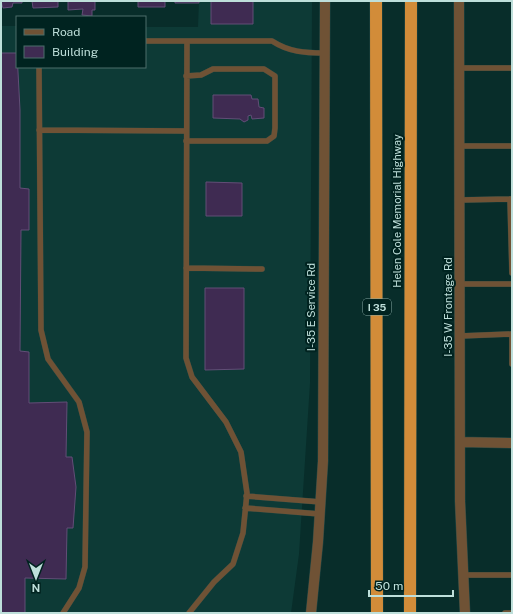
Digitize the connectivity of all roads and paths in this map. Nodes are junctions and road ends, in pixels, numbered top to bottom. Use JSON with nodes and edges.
{"nodes":[{"id":1,"x":325,"y":1,"type":"edge"},
{"id":2,"x":376,"y":1,"type":"edge"},
{"id":3,"x":411,"y":1,"type":"edge"},
{"id":4,"x":460,"y":1,"type":"edge"},
{"id":5,"x":146,"y":41,"type":"edge"},
{"id":6,"x":187,"y":42,"type":"junction"},
{"id":7,"x":324,"y":52,"type":"junction"},
{"id":8,"x":38,"y":68,"type":"edge"},
{"id":9,"x":460,"y":68,"type":"junction"},
{"id":10,"x":512,"y":68,"type":"edge"},
{"id":11,"x":186,"y":76,"type":"junction"},
{"id":12,"x":39,"y":130,"type":"junction"},
{"id":13,"x":186,"y":131,"type":"junction"},
{"id":14,"x":186,"y":141,"type":"junction"},
{"id":15,"x":460,"y":146,"type":"junction"},
{"id":16,"x":512,"y":146,"type":"edge"},
{"id":17,"x":511,"y":199,"type":"edge"},
{"id":18,"x":460,"y":200,"type":"junction"},
{"id":19,"x":186,"y":268,"type":"junction"},
{"id":20,"x":262,"y":269,"type":"dead end"},
{"id":21,"x":512,"y":273,"type":"edge"},
{"id":22,"x":460,"y":284,"type":"junction"},
{"id":23,"x":512,"y":284,"type":"edge"},
{"id":24,"x":512,"y":334,"type":"edge"},
{"id":25,"x":460,"y":336,"type":"junction"},
{"id":26,"x":512,"y":364,"type":"edge"},
{"id":27,"x":460,"y":442,"type":"junction"},
{"id":28,"x":512,"y":443,"type":"edge"},
{"id":29,"x":246,"y":496,"type":"junction"},
{"id":30,"x":321,"y":502,"type":"junction"},
{"id":31,"x":245,"y":508,"type":"junction"},
{"id":32,"x":320,"y":514,"type":"junction"},
{"id":33,"x":463,"y":575,"type":"junction"},
{"id":34,"x":512,"y":575,"type":"edge"},
{"id":35,"x":63,"y":613,"type":"edge"},
{"id":36,"x":189,"y":613,"type":"edge"},
{"id":37,"x":311,"y":613,"type":"edge"},
{"id":38,"x":377,"y":613,"type":"edge"},
{"id":39,"x":410,"y":613,"type":"edge"},
{"id":40,"x":465,"y":613,"type":"edge"},
{"id":41,"x":505,"y":613,"type":"edge"},
{"id":42,"x":512,"y":613,"type":"edge"}],
"edges":[{"from":1,"to":7,"type":"street","name":"I-35 E Service Rd"},
{"from":2,"to":38,"type":"highway","name":"Helen Cole Memorial Highway","number":"I 35"},
{"from":3,"to":39,"type":"highway","name":"Helen Cole Memorial Highway"},
{"from":4,"to":9,"type":"street","name":"I-35 W Frontage Rd"},
{"from":5,"to":6,"type":"lane"},
{"from":6,"to":7,"type":"lane"},
{"from":6,"to":11,"type":"lane"},
{"from":7,"to":30,"type":"street","name":"I-35 E Service Rd"},
{"from":8,"to":12,"type":"lane"},
{"from":9,"to":10,"type":"lane"},
{"from":9,"to":15,"type":"street","name":"I-35 W Frontage Rd"},
{"from":11,"to":13,"type":"lane"},
{"from":11,"to":14,"type":"lane"},
{"from":12,"to":13,"type":"lane"},
{"from":12,"to":35,"type":"lane"},
{"from":13,"to":14,"type":"lane"},
{"from":14,"to":19,"type":"lane"},
{"from":15,"to":16,"type":"lane"},
{"from":15,"to":18,"type":"street","name":"I-35 W Frontage Rd"},
{"from":17,"to":18,"type":"lane"},
{"from":17,"to":21,"type":"lane"},
{"from":18,"to":22,"type":"street","name":"I-35 W Frontage Rd"},
{"from":19,"to":20,"type":"lane"},
{"from":19,"to":29,"type":"lane"},
{"from":22,"to":23,"type":"lane"},
{"from":22,"to":25,"type":"street","name":"I-35 W Frontage Rd"},
{"from":24,"to":25,"type":"lane"},
{"from":24,"to":26,"type":"lane"},
{"from":25,"to":27,"type":"street","name":"I-35 W Frontage Rd"},
{"from":27,"to":28,"type":"street"},
{"from":27,"to":33,"type":"street","name":"I-35 W Frontage Rd"},
{"from":29,"to":30,"type":"lane"},
{"from":29,"to":31,"type":"lane"},
{"from":30,"to":32,"type":"street","name":"I-35 E Service Rd"},
{"from":31,"to":32,"type":"lane"},
{"from":31,"to":36,"type":"lane"},
{"from":32,"to":37,"type":"street","name":"I-35 E Service Rd"},
{"from":33,"to":34,"type":"lane"},
{"from":33,"to":40,"type":"street","name":"I-35 W Frontage Rd"},
{"from":41,"to":42,"type":"lane"}]}
